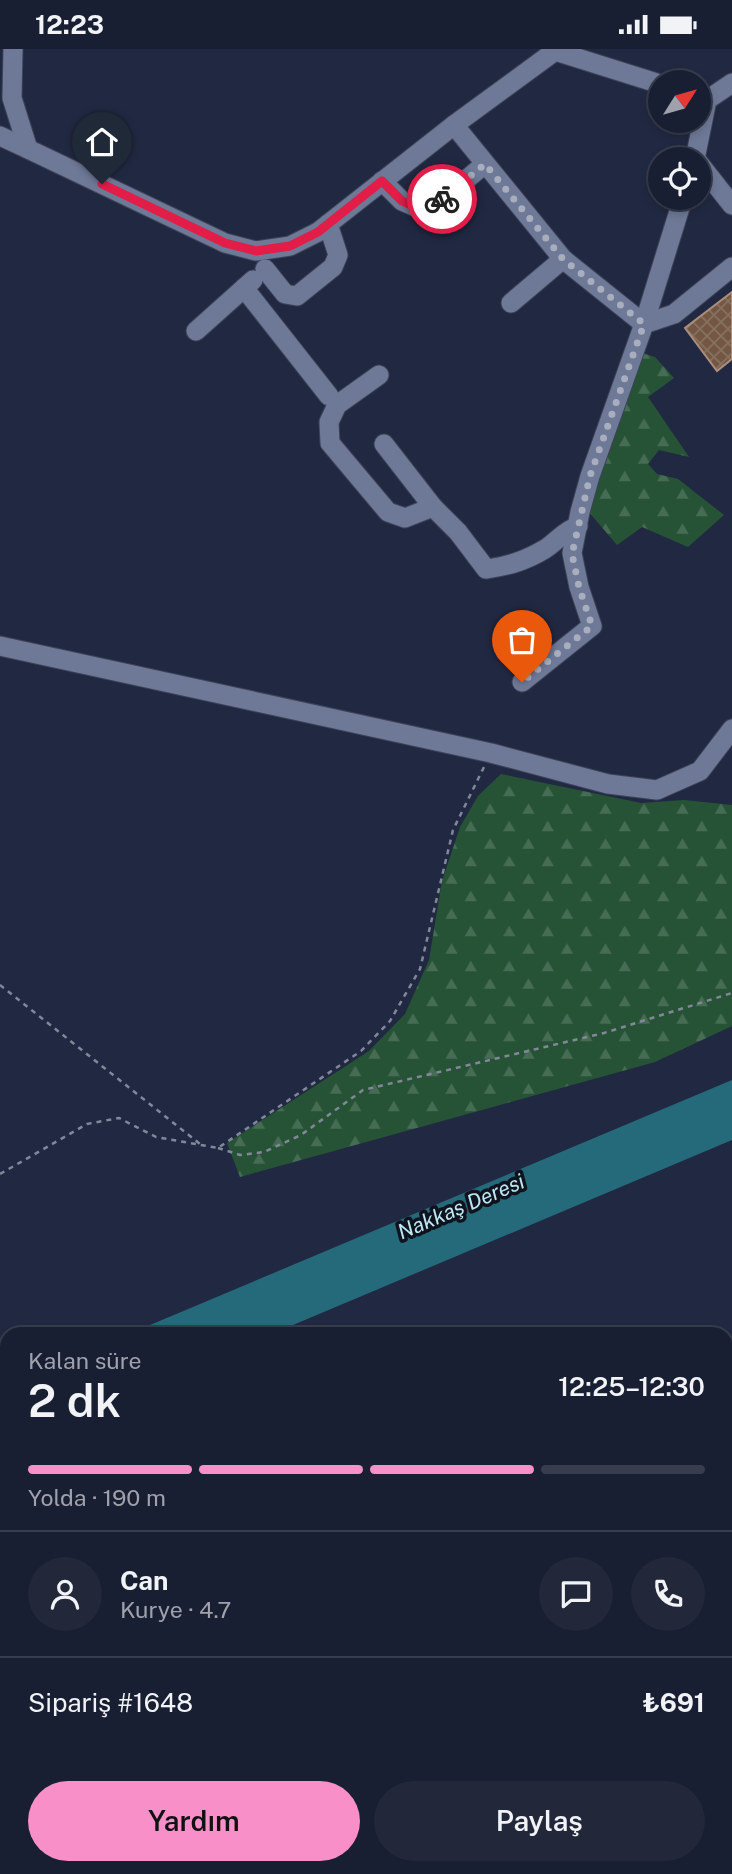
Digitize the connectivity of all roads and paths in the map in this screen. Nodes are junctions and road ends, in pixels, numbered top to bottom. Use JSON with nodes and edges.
{"nodes":[{"id":1,"x":13,"y":49,"type":"edge"},
{"id":2,"x":555,"y":50,"type":"edge"},
{"id":3,"x":648,"y":80,"type":"edge"},
{"id":4,"x":732,"y":83,"type":"edge"},
{"id":5,"x":711,"y":94,"type":"edge"},
{"id":6,"x":454,"y":125,"type":"junction"},
{"id":7,"x":0,"y":136,"type":"edge"},
{"id":8,"x":28,"y":149,"type":"junction"},
{"id":9,"x":485,"y":164,"type":"junction"},
{"id":10,"x":711,"y":179,"type":"edge"},
{"id":11,"x":382,"y":181,"type":"junction"},
{"id":12,"x":732,"y":205,"type":"edge"},
{"id":13,"x":679,"y":210,"type":"edge"},
{"id":14,"x":328,"y":224,"type":"junction"},
{"id":15,"x":273,"y":249,"type":"junction"},
{"id":16,"x":563,"y":259,"type":"junction"},
{"id":17,"x":732,"y":267,"type":"edge"},
{"id":18,"x":265,"y":269,"type":"junction"},
{"id":19,"x":244,"y":288,"type":"junction"},
{"id":20,"x":511,"y":303,"type":"dead end"},
{"id":21,"x":644,"y":324,"type":"junction"},
{"id":22,"x":196,"y":331,"type":"dead end"},
{"id":23,"x":379,"y":375,"type":"dead end"},
{"id":24,"x":329,"y":396,"type":"dead end"},
{"id":25,"x":384,"y":443,"type":"dead end"},
{"id":26,"x":433,"y":507,"type":"junction"},
{"id":27,"x":578,"y":526,"type":"junction"},
{"id":28,"x":0,"y":646,"type":"edge"},
{"id":29,"x":522,"y":682,"type":"dead end"},
{"id":30,"x":732,"y":729,"type":"edge"},
{"id":31,"x":491,"y":753,"type":"junction"},
{"id":32,"x":0,"y":985,"type":"edge"},
{"id":33,"x":732,"y":993,"type":"edge"},
{"id":34,"x":203,"y":1146,"type":"junction"},
{"id":35,"x":218,"y":1148,"type":"junction"},
{"id":36,"x":0,"y":1174,"type":"edge"}],
"edges":[{"from":1,"to":8,"type":"street"},
{"from":2,"to":3,"type":"street"},
{"from":2,"to":6,"type":"street"},
{"from":4,"to":5,"type":"street"},
{"from":6,"to":9,"type":"street"},
{"from":6,"to":11,"type":"street"},
{"from":7,"to":8,"type":"street"},
{"from":8,"to":15,"type":"street"},
{"from":9,"to":11,"type":"street"},
{"from":9,"to":16,"type":"street"},
{"from":10,"to":12,"type":"street"},
{"from":11,"to":14,"type":"street"},
{"from":13,"to":21,"type":"street"},
{"from":14,"to":15,"type":"street"},
{"from":14,"to":18,"type":"street"},
{"from":15,"to":18,"type":"street"},
{"from":16,"to":20,"type":"street"},
{"from":16,"to":21,"type":"street"},
{"from":17,"to":21,"type":"street"},
{"from":18,"to":19,"type":"street"},
{"from":19,"to":22,"type":"street"},
{"from":19,"to":24,"type":"street"},
{"from":21,"to":27,"type":"street"},
{"from":23,"to":26,"type":"street"},
{"from":25,"to":26,"type":"street"},
{"from":26,"to":27,"type":"street"},
{"from":27,"to":29,"type":"street"},
{"from":28,"to":31,"type":"street"},
{"from":30,"to":31,"type":"street"},
{"from":31,"to":35,"type":"path"},
{"from":32,"to":34,"type":"path"},
{"from":33,"to":35,"type":"path"},
{"from":34,"to":35,"type":"path"},
{"from":34,"to":36,"type":"path"}]}
